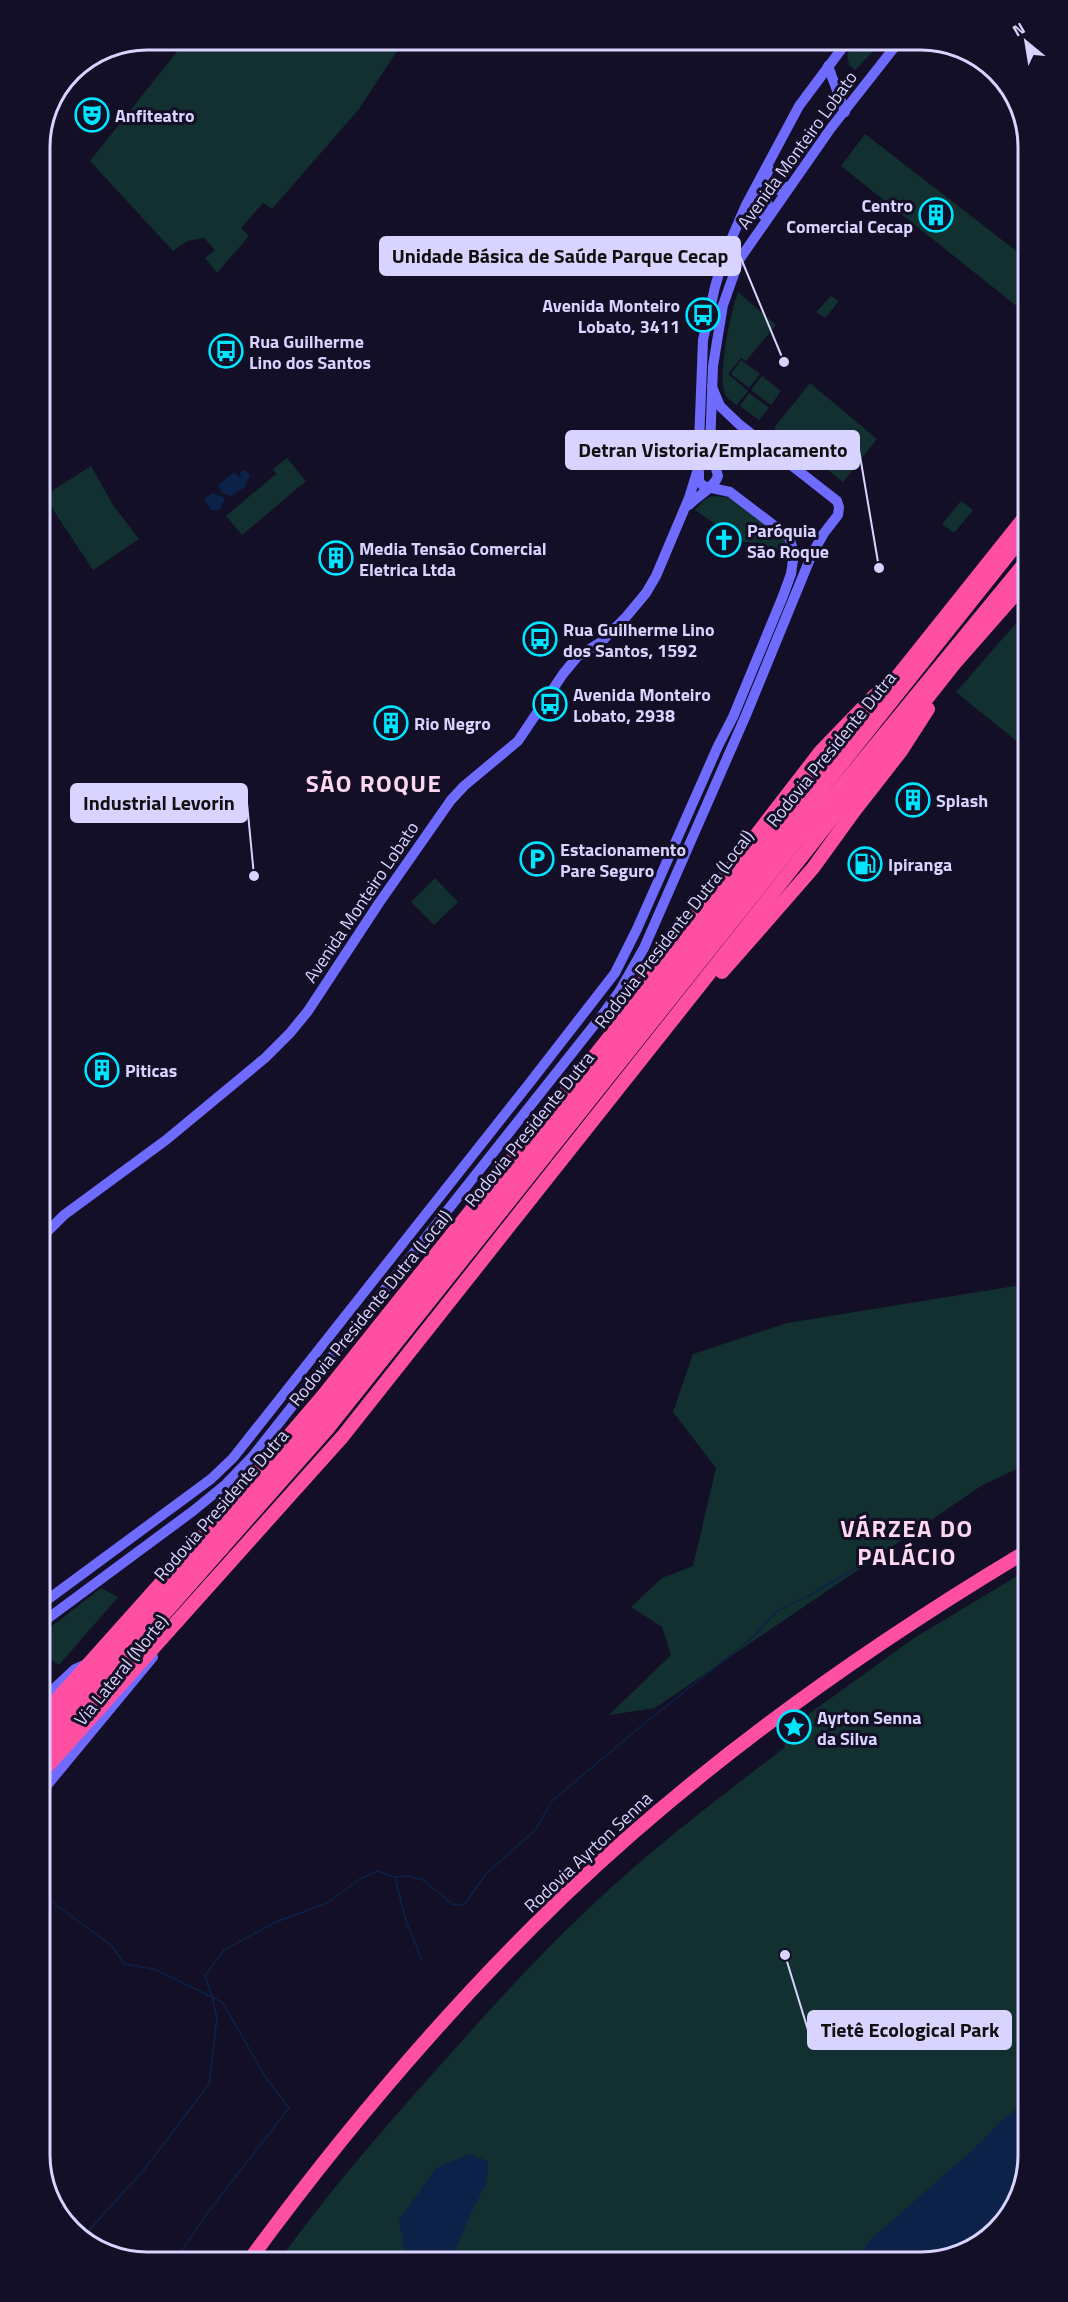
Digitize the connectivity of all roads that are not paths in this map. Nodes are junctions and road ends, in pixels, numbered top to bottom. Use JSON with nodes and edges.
{"nodes":[{"id":1,"x":840,"y":50,"type":"edge"},
{"id":2,"x":892,"y":50,"type":"edge"},
{"id":3,"x":828,"y":66,"type":"junction"},
{"id":4,"x":844,"y":112,"type":"junction"},
{"id":5,"x":774,"y":154,"type":"junction"},
{"id":6,"x":790,"y":186,"type":"junction"},
{"id":7,"x":746,"y":205,"type":"junction"},
{"id":8,"x":758,"y":230,"type":"junction"},
{"id":9,"x":711,"y":387,"type":"junction"},
{"id":10,"x":698,"y":469,"type":"junction"},
{"id":11,"x":709,"y":488,"type":"junction"},
{"id":12,"x":681,"y":518,"type":"junction"},
{"id":13,"x":1018,"y":527,"type":"edge"},
{"id":14,"x":1018,"y":543,"type":"edge"},
{"id":15,"x":1018,"y":557,"type":"edge"},
{"id":16,"x":1018,"y":571,"type":"edge"},
{"id":17,"x":1018,"y":590,"type":"edge"},
{"id":18,"x":964,"y":611,"type":"junction"},
{"id":19,"x":50,"y":1229,"type":"edge"},
{"id":20,"x":1018,"y":1556,"type":"edge"},
{"id":21,"x":50,"y":1598,"type":"edge"},
{"id":22,"x":200,"y":1598,"type":"junction"},
{"id":23,"x":50,"y":1616,"type":"edge"},
{"id":24,"x":93,"y":1660,"type":"junction"},
{"id":25,"x":50,"y":1693,"type":"edge"},
{"id":26,"x":50,"y":1707,"type":"edge"},
{"id":27,"x":50,"y":1724,"type":"edge"},
{"id":28,"x":50,"y":1743,"type":"edge"},
{"id":29,"x":50,"y":1763,"type":"edge"},
{"id":30,"x":50,"y":1782,"type":"edge"},
{"id":31,"x":255,"y":2252,"type":"edge"}],
"edges":[{"from":1,"to":3,"type":"main road","name":"Avenida Monteiro Lobato"},
{"from":2,"to":4,"type":"main road","name":"Avenida Monteiro Lobato"},
{"from":3,"to":4,"type":"main road"},
{"from":3,"to":5,"type":"main road","name":"Avenida Monteiro Lobato"},
{"from":4,"to":6,"type":"main road","name":"Avenida Monteiro Lobato"},
{"from":5,"to":6,"type":"main road"},
{"from":5,"to":7,"type":"main road","name":"Avenida Monteiro Lobato"},
{"from":6,"to":8,"type":"main road","name":"Avenida Monteiro Lobato"},
{"from":7,"to":8,"type":"main road"},
{"from":7,"to":10,"type":"main road","name":"Avenida Monteiro Lobato"},
{"from":8,"to":9,"type":"main road","name":"Avenida Monteiro Lobato"},
{"from":9,"to":11,"type":"main road","name":"Avenida Monteiro Lobato"},
{"from":9,"to":23,"type":"main road"},
{"from":10,"to":11,"type":"main road"},
{"from":10,"to":12,"type":"main road","name":"Avenida Monteiro Lobato"},
{"from":11,"to":12,"type":"main road","name":"Avenida Monteiro Lobato"},
{"from":11,"to":21,"type":"main road"},
{"from":12,"to":19,"type":"main road","name":"Avenida Monteiro Lobato"},
{"from":13,"to":24,"type":"highway","name":"Rodovia Presidente Dutra (Local)"},
{"from":14,"to":18,"type":"highway","name":"Rodovia Presidente Dutra"},
{"from":15,"to":18,"type":"highway"},
{"from":16,"to":28,"type":"highway","name":"Rodovia Presidente Dutra"},
{"from":17,"to":22,"type":"highway"},
{"from":18,"to":27,"type":"highway","name":"Rodovia Presidente Dutra"},
{"from":20,"to":31,"type":"highway","name":"Rodovia Ayrton Senna"},
{"from":22,"to":29,"type":"highway"},
{"from":22,"to":30,"type":"main road","name":"Via Lateral (Norte)"},
{"from":24,"to":25,"type":"main road"},
{"from":24,"to":26,"type":"highway","name":"Rodovia Presidente Dutra (Local)"}]}
